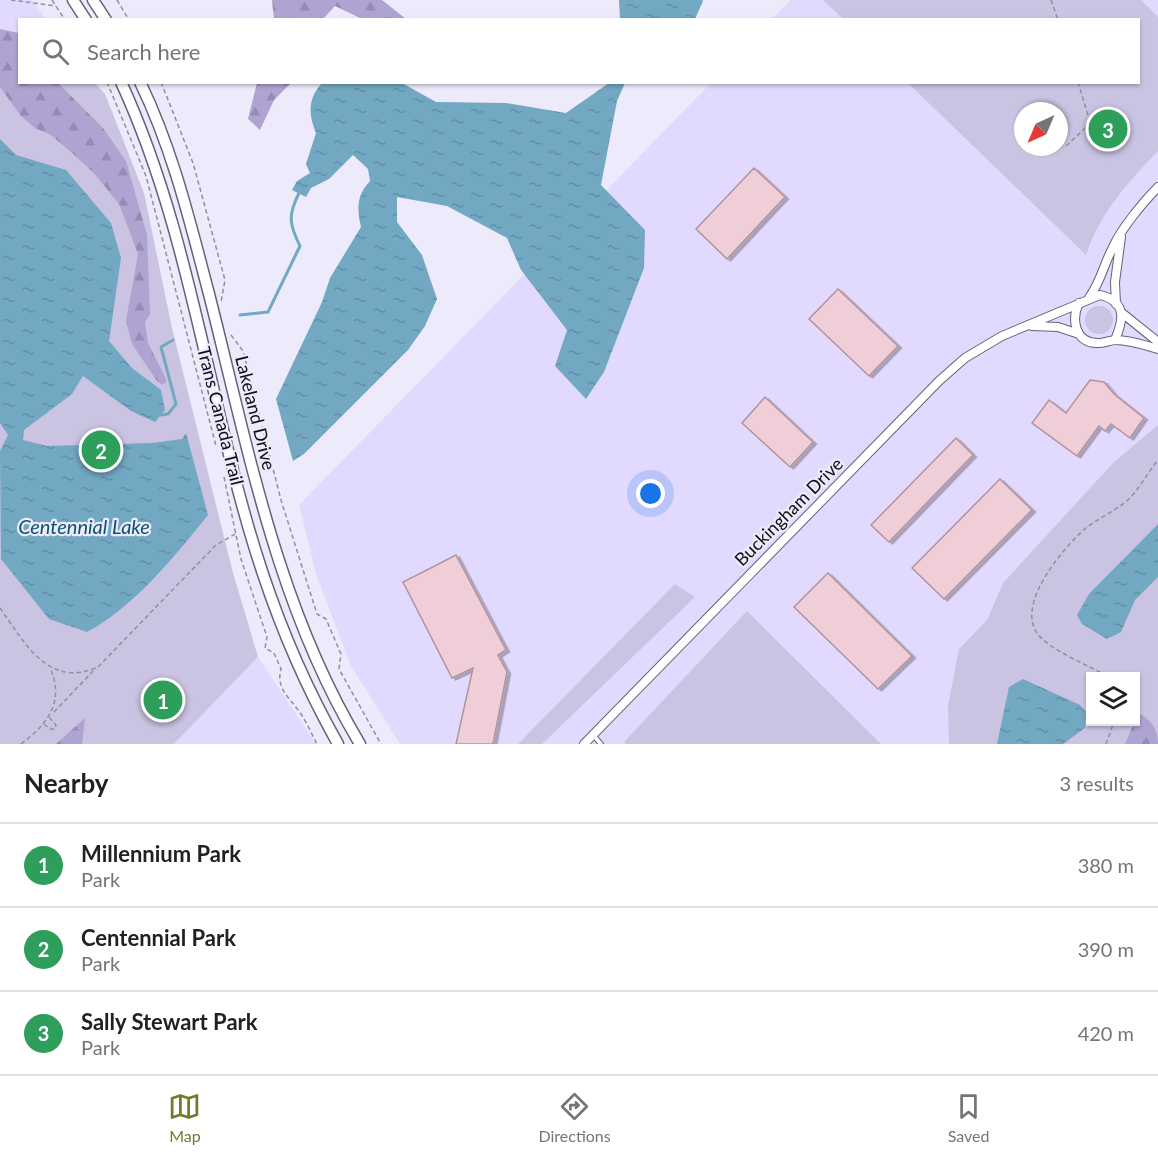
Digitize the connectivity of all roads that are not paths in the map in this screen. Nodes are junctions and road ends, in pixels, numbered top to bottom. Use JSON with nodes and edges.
{"nodes":[{"id":1,"x":73,"y":0,"type":"edge"},
{"id":2,"x":93,"y":0,"type":"edge"},
{"id":3,"x":85,"y":18,"type":"edge"},
{"id":4,"x":105,"y":18,"type":"edge"},
{"id":5,"x":122,"y":84,"type":"edge"},
{"id":6,"x":141,"y":84,"type":"edge"},
{"id":7,"x":1158,"y":187,"type":"edge"},
{"id":8,"x":1121,"y":236,"type":"junction"},
{"id":9,"x":1089,"y":298,"type":"junction"},
{"id":10,"x":1079,"y":303,"type":"junction"},
{"id":11,"x":1116,"y":304,"type":"junction"},
{"id":12,"x":1122,"y":313,"type":"junction"},
{"id":13,"x":1031,"y":326,"type":"junction"},
{"id":14,"x":1078,"y":334,"type":"junction"},
{"id":15,"x":1115,"y":340,"type":"junction"},
{"id":16,"x":1158,"y":342,"type":"edge"},
{"id":17,"x":1158,"y":349,"type":"edge"},
{"id":18,"x":592,"y":734,"type":"junction"},
{"id":19,"x":583,"y":743,"type":"edge"},
{"id":20,"x":338,"y":744,"type":"edge"},
{"id":21,"x":360,"y":744,"type":"edge"},
{"id":22,"x":601,"y":744,"type":"edge"}],
"edges":[{"from":1,"to":3,"type":"main road"},
{"from":2,"to":4,"type":"main road"},
{"from":5,"to":20,"type":"main road","name":"Lakeland Drive"},
{"from":6,"to":21,"type":"main road","name":"Lakeland Drive"},
{"from":7,"to":8,"type":"street"},
{"from":8,"to":9,"type":"street"},
{"from":8,"to":11,"type":"street"},
{"from":9,"to":10,"type":"street"},
{"from":9,"to":11,"type":"street"},
{"from":10,"to":13,"type":"street","name":"Buckingham Drive"},
{"from":10,"to":14,"type":"street"},
{"from":11,"to":12,"type":"street"},
{"from":12,"to":15,"type":"street"},
{"from":12,"to":16,"type":"street"},
{"from":13,"to":14,"type":"street","name":"Buckingham Drive"},
{"from":13,"to":18,"type":"street","name":"Buckingham Drive"},
{"from":14,"to":15,"type":"street"},
{"from":15,"to":17,"type":"street"},
{"from":18,"to":19,"type":"street","name":"Buckingham Drive"},
{"from":18,"to":22,"type":"lane"}]}
